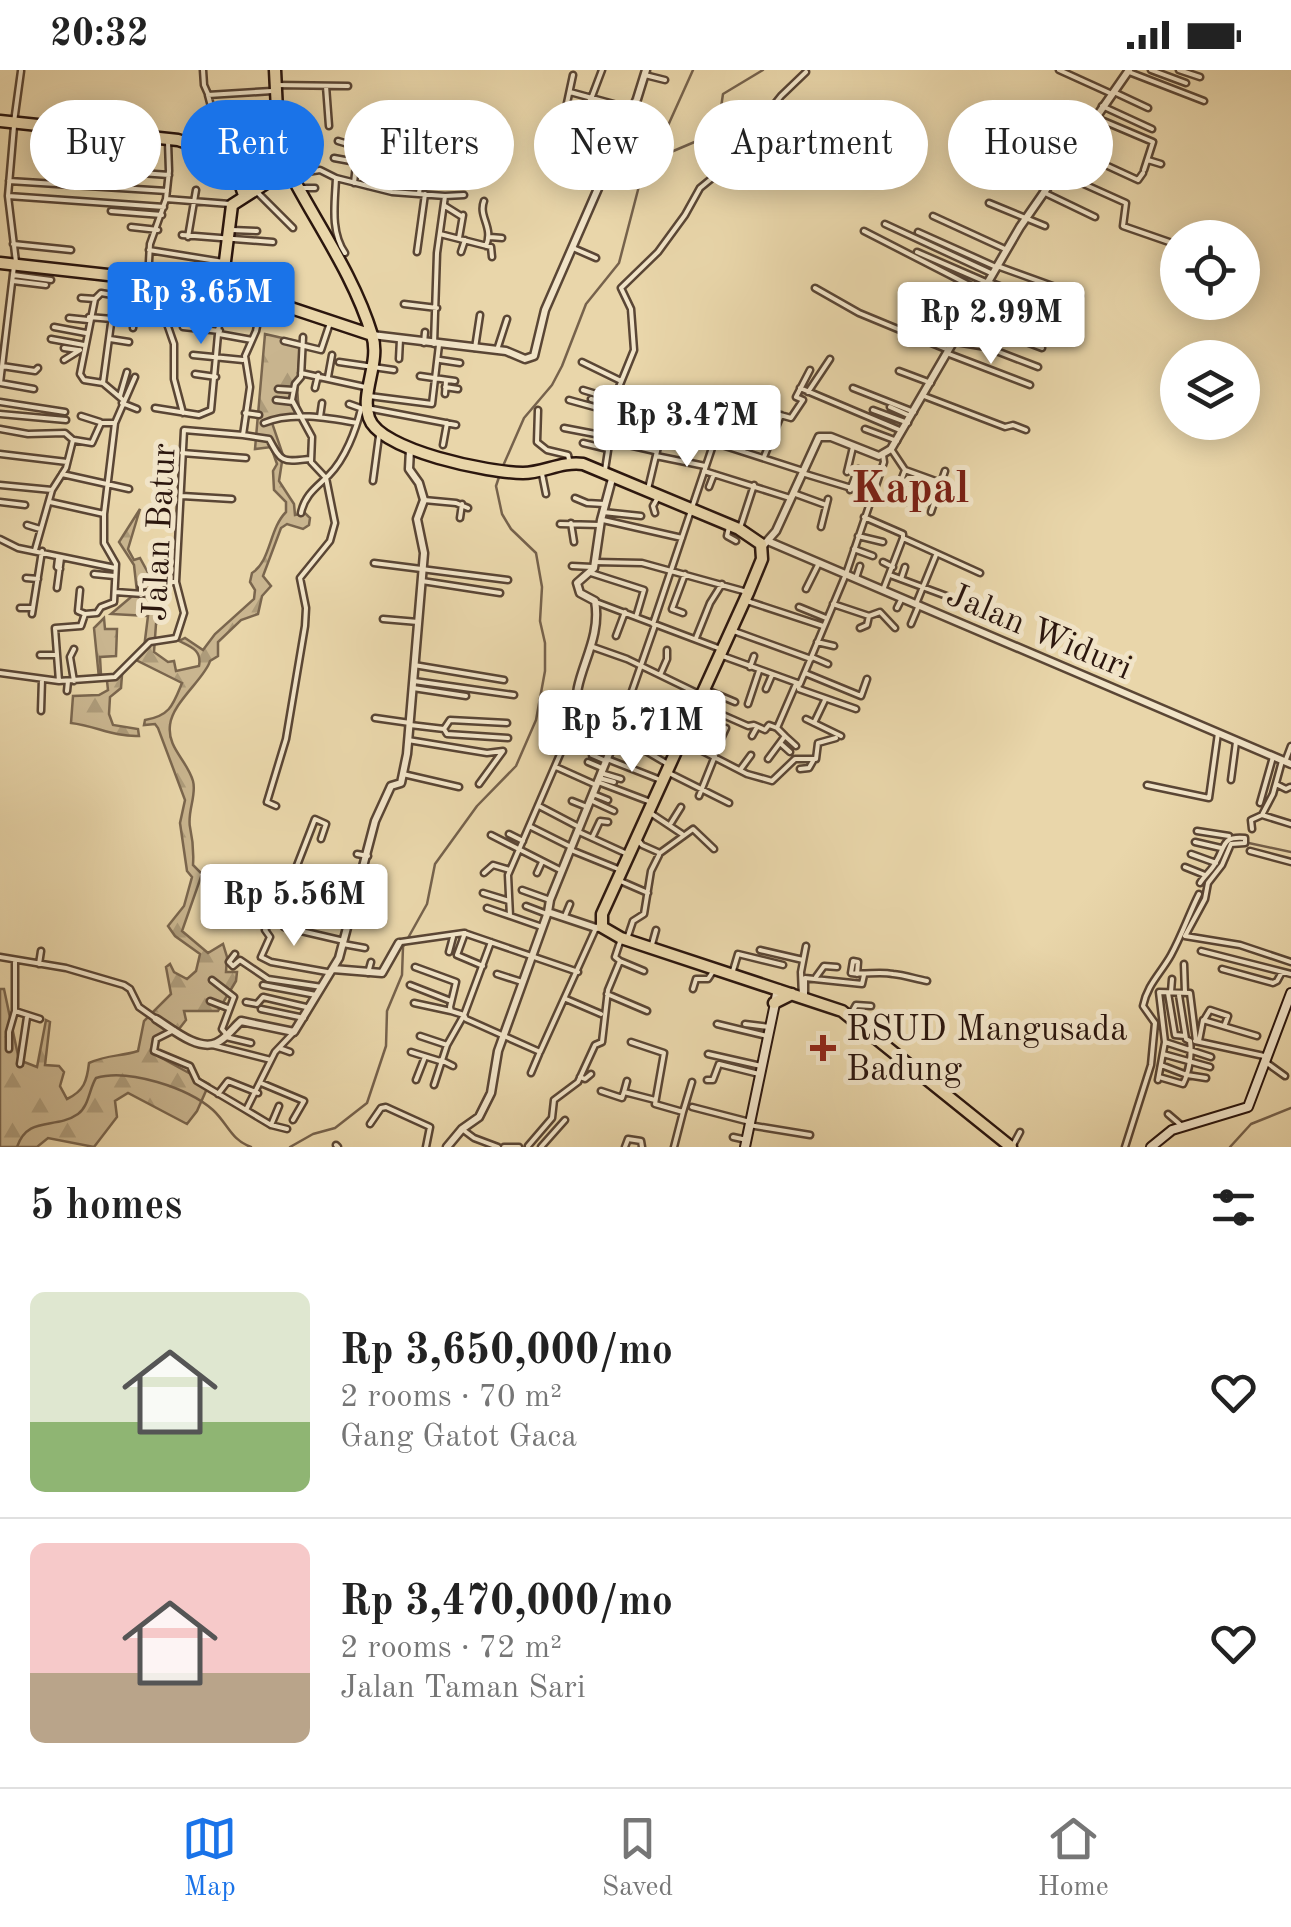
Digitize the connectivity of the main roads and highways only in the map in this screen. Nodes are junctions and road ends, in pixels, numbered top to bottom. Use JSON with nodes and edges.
{"nodes":[{"id":1,"x":275,"y":70,"type":"edge"},
{"id":2,"x":277,"y":100,"type":"edge"},
{"id":3,"x":0,"y":123,"type":"edge"},
{"id":4,"x":181,"y":144,"type":"edge"},
{"id":5,"x":254,"y":190,"type":"edge"},
{"id":6,"x":299,"y":190,"type":"edge"},
{"id":7,"x":250,"y":192,"type":"joint"},
{"id":8,"x":0,"y":263,"type":"edge"},
{"id":9,"x":224,"y":274,"type":"junction"},
{"id":10,"x":368,"y":322,"type":"junction"},
{"id":11,"x":357,"y":328,"type":"junction"},
{"id":12,"x":372,"y":336,"type":"junction"},
{"id":13,"x":778,"y":989,"type":"junction"},
{"id":14,"x":800,"y":996,"type":"junction"},
{"id":15,"x":1290,"y":998,"type":"edge"},
{"id":16,"x":774,"y":1004,"type":"junction"},
{"id":17,"x":746,"y":1144,"type":"edge"},
{"id":18,"x":1012,"y":1147,"type":"edge"},
{"id":19,"x":1151,"y":1147,"type":"edge"}],
"edges":[{"from":1,"to":2,"type":"highway"},
{"from":3,"to":4,"type":"highway"},
{"from":5,"to":7,"type":"highway"},
{"from":6,"to":10,"type":"highway"},
{"from":7,"to":9,"type":"highway"},
{"from":8,"to":9,"type":"highway"},
{"from":9,"to":11,"type":"highway"},
{"from":10,"to":11,"type":"highway"},
{"from":10,"to":12,"type":"highway"},
{"from":11,"to":12,"type":"highway"},
{"from":12,"to":13,"type":"highway"},
{"from":13,"to":14,"type":"highway"},
{"from":13,"to":16,"type":"main road"},
{"from":14,"to":16,"type":"highway"},
{"from":14,"to":18,"type":"highway"},
{"from":15,"to":19,"type":"main road"},
{"from":16,"to":17,"type":"main road"}]}
